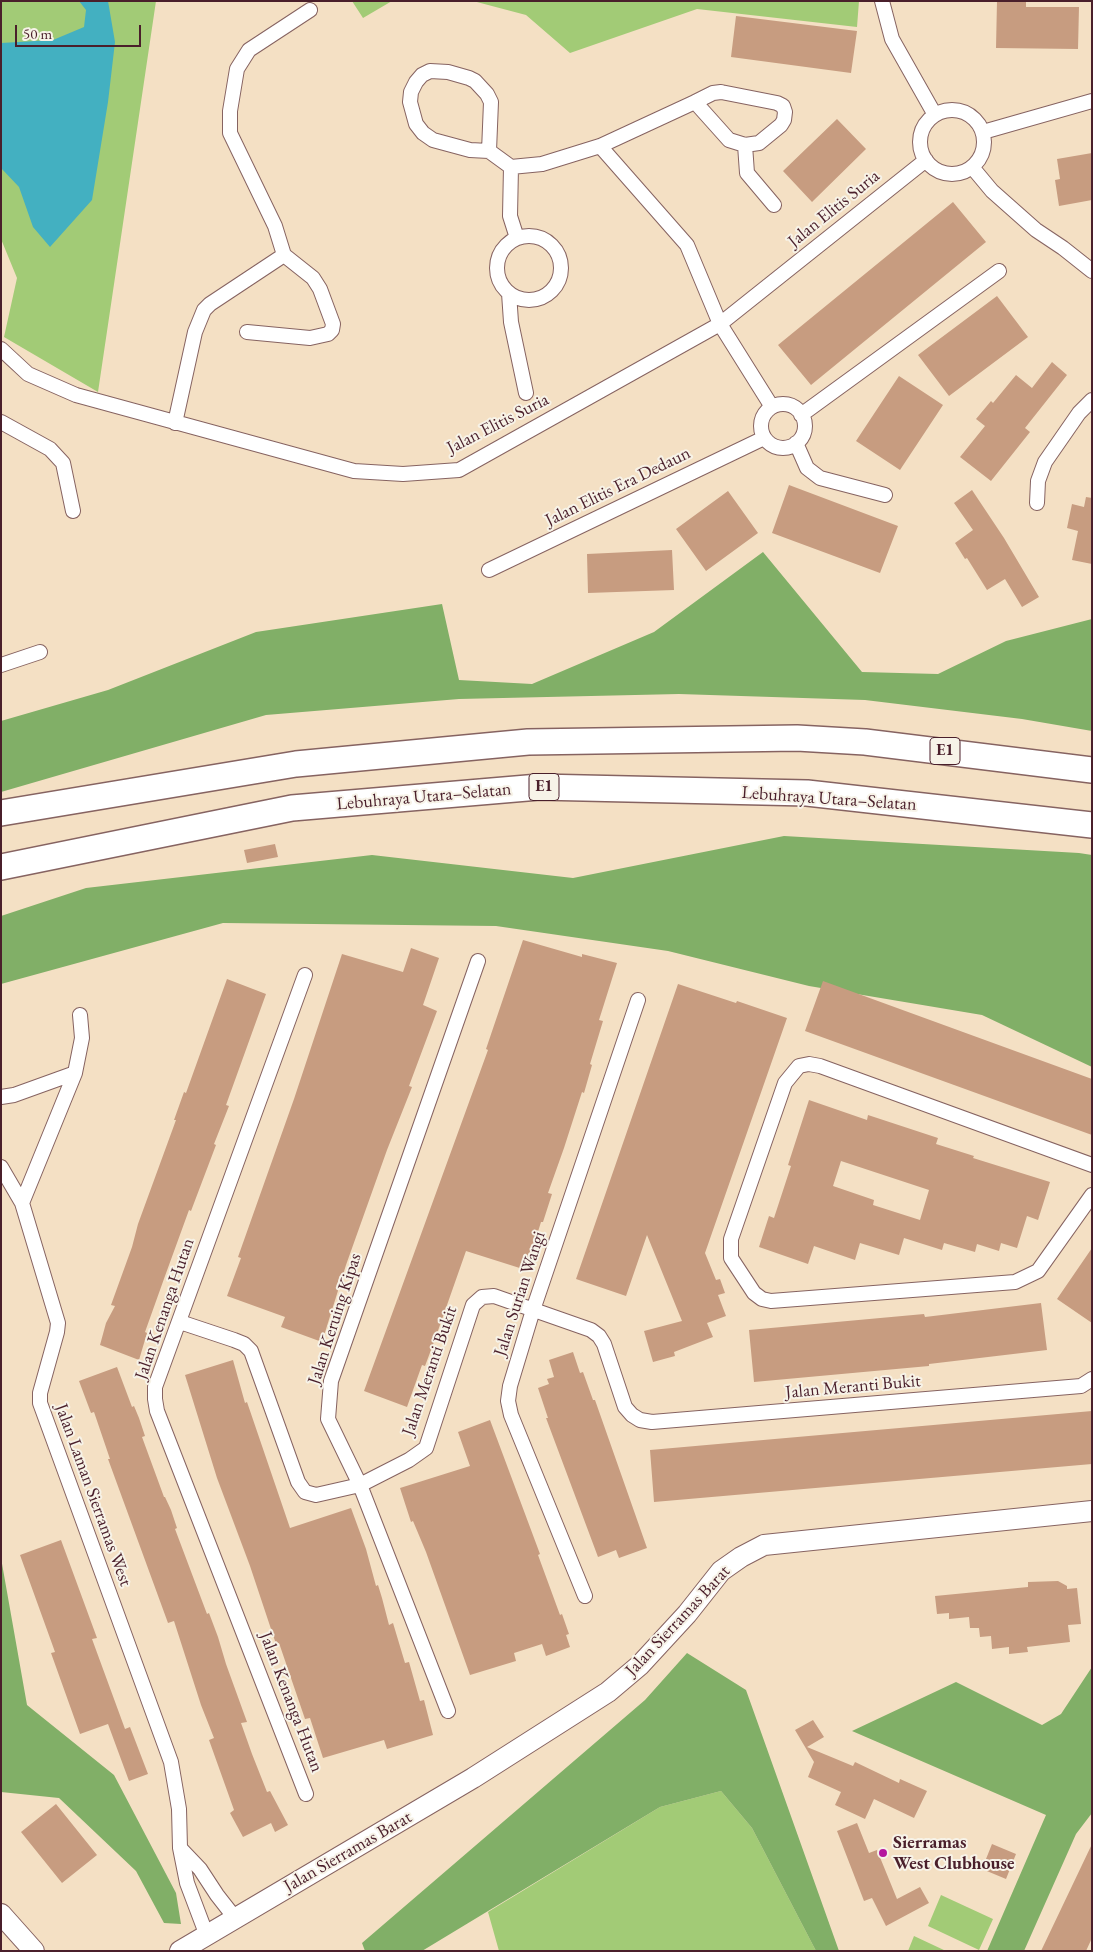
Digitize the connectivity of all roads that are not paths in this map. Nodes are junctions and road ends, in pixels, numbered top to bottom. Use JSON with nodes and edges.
{"nodes":[{"id":1,"x":882,"y":1,"type":"edge"},
{"id":2,"x":310,"y":10,"type":"dead end"},
{"id":3,"x":1092,"y":100,"type":"edge"},
{"id":4,"x":695,"y":102,"type":"junction"},
{"id":5,"x":935,"y":115,"type":"junction"},
{"id":6,"x":983,"y":132,"type":"junction"},
{"id":7,"x":745,"y":145,"type":"junction"},
{"id":8,"x":600,"y":146,"type":"junction"},
{"id":9,"x":489,"y":151,"type":"junction"},
{"id":10,"x":926,"y":160,"type":"junction"},
{"id":11,"x":511,"y":167,"type":"junction"},
{"id":12,"x":972,"y":168,"type":"junction"},
{"id":13,"x":774,"y":205,"type":"dead end"},
{"id":14,"x":517,"y":238,"type":"junction"},
{"id":15,"x":284,"y":255,"type":"junction"},
{"id":16,"x":999,"y":271,"type":"dead end"},
{"id":17,"x":1092,"y":271,"type":"edge"},
{"id":18,"x":509,"y":293,"type":"junction"},
{"id":19,"x":720,"y":324,"type":"junction"},
{"id":20,"x":247,"y":332,"type":"dead end"},
{"id":21,"x":1,"y":349,"type":"edge"},
{"id":22,"x":526,"y":393,"type":"dead end"},
{"id":23,"x":1092,"y":400,"type":"edge"},
{"id":24,"x":772,"y":407,"type":"junction"},
{"id":25,"x":802,"y":416,"type":"junction"},
{"id":26,"x":1,"y":422,"type":"edge"},
{"id":27,"x":175,"y":423,"type":"junction"},
{"id":28,"x":764,"y":438,"type":"junction"},
{"id":29,"x":796,"y":443,"type":"junction"},
{"id":30,"x":885,"y":495,"type":"dead end"},
{"id":31,"x":1037,"y":503,"type":"dead end"},
{"id":32,"x":73,"y":511,"type":"dead end"},
{"id":33,"x":489,"y":570,"type":"dead end"},
{"id":34,"x":40,"y":652,"type":"dead end"},
{"id":35,"x":1,"y":665,"type":"edge"},
{"id":36,"x":1092,"y":770,"type":"edge"},
{"id":37,"x":1,"y":813,"type":"edge"},
{"id":38,"x":1092,"y":825,"type":"edge"},
{"id":39,"x":1,"y":867,"type":"edge"},
{"id":40,"x":478,"y":961,"type":"dead end"},
{"id":41,"x":305,"y":975,"type":"dead end"},
{"id":42,"x":638,"y":1000,"type":"dead end"},
{"id":43,"x":80,"y":1015,"type":"dead end"},
{"id":44,"x":75,"y":1072,"type":"junction"},
{"id":45,"x":1,"y":1097,"type":"edge"},
{"id":46,"x":1092,"y":1165,"type":"edge"},
{"id":47,"x":1,"y":1167,"type":"edge"},
{"id":48,"x":1092,"y":1195,"type":"edge"},
{"id":49,"x":22,"y":1203,"type":"junction"},
{"id":50,"x":533,"y":1310,"type":"junction"},
{"id":51,"x":180,"y":1322,"type":"junction"},
{"id":52,"x":1092,"y":1379,"type":"edge"},
{"id":53,"x":360,"y":1485,"type":"junction"},
{"id":54,"x":1092,"y":1510,"type":"edge"},
{"id":55,"x":585,"y":1596,"type":"dead end"},
{"id":56,"x":448,"y":1711,"type":"dead end"},
{"id":57,"x":306,"y":1794,"type":"dead end"},
{"id":58,"x":180,"y":1848,"type":"junction"},
{"id":59,"x":1,"y":1914,"type":"edge"},
{"id":60,"x":235,"y":1918,"type":"junction"},
{"id":61,"x":206,"y":1936,"type":"junction"},
{"id":62,"x":34,"y":1951,"type":"edge"},
{"id":63,"x":180,"y":1951,"type":"edge"}],
"edges":[{"from":1,"to":5,"type":"street"},
{"from":2,"to":15,"type":"street"},
{"from":3,"to":6,"type":"street"},
{"from":4,"to":7,"type":"street"},
{"from":4,"to":7,"type":"street"},
{"from":4,"to":8,"type":"street"},
{"from":5,"to":6,"type":"street"},
{"from":5,"to":10,"type":"street"},
{"from":6,"to":12,"type":"street"},
{"from":7,"to":13,"type":"street"},
{"from":8,"to":11,"type":"street"},
{"from":8,"to":19,"type":"street"},
{"from":9,"to":9,"type":"street"},
{"from":9,"to":11,"type":"street"},
{"from":10,"to":12,"type":"street"},
{"from":10,"to":19,"type":"street","name":"Jalan Elitis Suria"},
{"from":11,"to":14,"type":"street"},
{"from":12,"to":17,"type":"street"},
{"from":14,"to":18,"type":"street"},
{"from":14,"to":18,"type":"street"},
{"from":15,"to":20,"type":"street"},
{"from":15,"to":27,"type":"street"},
{"from":16,"to":25,"type":"street"},
{"from":18,"to":22,"type":"street"},
{"from":19,"to":24,"type":"street"},
{"from":19,"to":27,"type":"street","name":"Jalan Elitis Suria"},
{"from":21,"to":27,"type":"street","name":"Jalan Elitis Suria"},
{"from":23,"to":31,"type":"street"},
{"from":24,"to":25,"type":"street"},
{"from":24,"to":28,"type":"street"},
{"from":25,"to":29,"type":"street"},
{"from":26,"to":32,"type":"street"},
{"from":28,"to":29,"type":"street"},
{"from":28,"to":33,"type":"street","name":"Jalan Elitis Era Dedaun"},
{"from":29,"to":30,"type":"street"},
{"from":34,"to":35,"type":"street"},
{"from":36,"to":37,"type":"highway","number":"E1"},
{"from":38,"to":39,"type":"highway","name":"Lebuhraya Utara–Selatan","number":"E1"},
{"from":40,"to":53,"type":"street","name":"Jalan Keruing Kipas"},
{"from":41,"to":51,"type":"street","name":"Jalan Kenanga Hutan"},
{"from":42,"to":50,"type":"street","name":"Jalan Surian Wangi"},
{"from":43,"to":44,"type":"street"},
{"from":44,"to":45,"type":"street"},
{"from":44,"to":49,"type":"street"},
{"from":46,"to":48,"type":"street"},
{"from":47,"to":49,"type":"street"},
{"from":49,"to":58,"type":"street","name":"Jalan Laman Sierramas West"},
{"from":50,"to":52,"type":"street","name":"Jalan Meranti Bukit"},
{"from":50,"to":53,"type":"street","name":"Jalan Meranti Bukit"},
{"from":50,"to":55,"type":"street","name":"Jalan Surian Wangi"},
{"from":51,"to":53,"type":"street","name":"Jalan Meranti Bukit"},
{"from":51,"to":57,"type":"street","name":"Jalan Kenanga Hutan"},
{"from":53,"to":56,"type":"street","name":"Jalan Keruing Kipas"},
{"from":54,"to":60,"type":"street","name":"Jalan Sierramas Barat"},
{"from":58,"to":60,"type":"street"},
{"from":58,"to":61,"type":"street"},
{"from":59,"to":62,"type":"street"},
{"from":60,"to":61,"type":"street","name":"Jalan Sierramas Barat"},
{"from":61,"to":63,"type":"street","name":"Jalan Sierramas Barat"}]}
